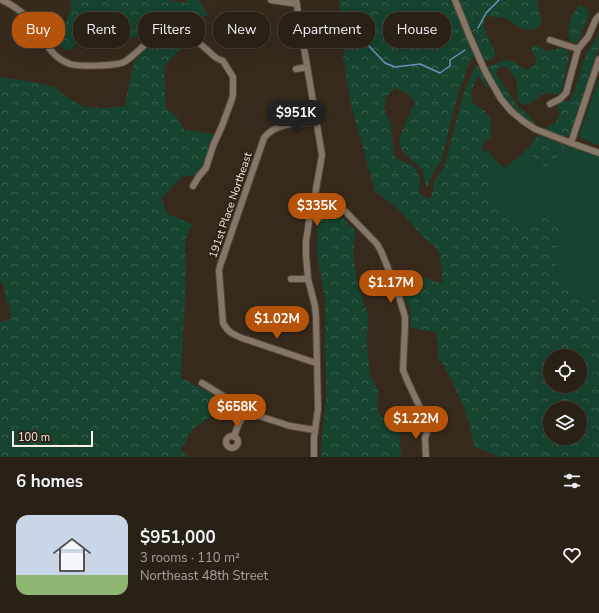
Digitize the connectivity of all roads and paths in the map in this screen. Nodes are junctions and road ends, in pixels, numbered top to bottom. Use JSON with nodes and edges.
{"nodes":[{"id":1,"x":2,"y":0,"type":"edge"},
{"id":2,"x":271,"y":0,"type":"edge"},
{"id":3,"x":455,"y":0,"type":"edge"},
{"id":4,"x":296,"y":2,"type":"edge"},
{"id":5,"x":298,"y":12,"type":"edge"},
{"id":6,"x":599,"y":16,"type":"edge"},
{"id":7,"x":550,"y":40,"type":"dead end"},
{"id":8,"x":304,"y":48,"type":"edge"},
{"id":9,"x":578,"y":49,"type":"junction"},
{"id":10,"x":599,"y":59,"type":"edge"},
{"id":11,"x":307,"y":67,"type":"junction"},
{"id":12,"x":296,"y":69,"type":"dead end"},
{"id":13,"x":550,"y":104,"type":"dead end"},
{"id":14,"x":317,"y":122,"type":"junction"},
{"id":15,"x":571,"y":143,"type":"junction"},
{"id":16,"x":599,"y":153,"type":"edge"},
{"id":17,"x":193,"y":186,"type":"dead end"},
{"id":18,"x":315,"y":195,"type":"junction"},
{"id":19,"x":291,"y":279,"type":"dead end"},
{"id":20,"x":308,"y":279,"type":"junction"},
{"id":21,"x":316,"y":362,"type":"junction"},
{"id":22,"x":202,"y":383,"type":"dead end"},
{"id":23,"x":247,"y":414,"type":"junction"},
{"id":24,"x":315,"y":430,"type":"junction"},
{"id":25,"x":234,"y":437,"type":"dead end"},
{"id":26,"x":314,"y":457,"type":"edge"},
{"id":27,"x":426,"y":457,"type":"edge"}],
"edges":[{"from":1,"to":17,"type":"street"},
{"from":2,"to":4,"type":"street"},
{"from":3,"to":15,"type":"street"},
{"from":4,"to":5,"type":"street"},
{"from":6,"to":9,"type":"street"},
{"from":7,"to":9,"type":"street"},
{"from":8,"to":11,"type":"street"},
{"from":9,"to":13,"type":"street"},
{"from":10,"to":15,"type":"street"},
{"from":11,"to":12,"type":"street"},
{"from":11,"to":14,"type":"street"},
{"from":14,"to":18,"type":"street"},
{"from":14,"to":21,"type":"street","name":"191st Place Northeast"},
{"from":15,"to":16,"type":"street"},
{"from":18,"to":20,"type":"street"},
{"from":18,"to":27,"type":"street"},
{"from":19,"to":20,"type":"street"},
{"from":20,"to":21,"type":"street"},
{"from":21,"to":24,"type":"street"},
{"from":22,"to":23,"type":"street"},
{"from":23,"to":24,"type":"street"},
{"from":23,"to":25,"type":"street"},
{"from":24,"to":26,"type":"street"}]}
